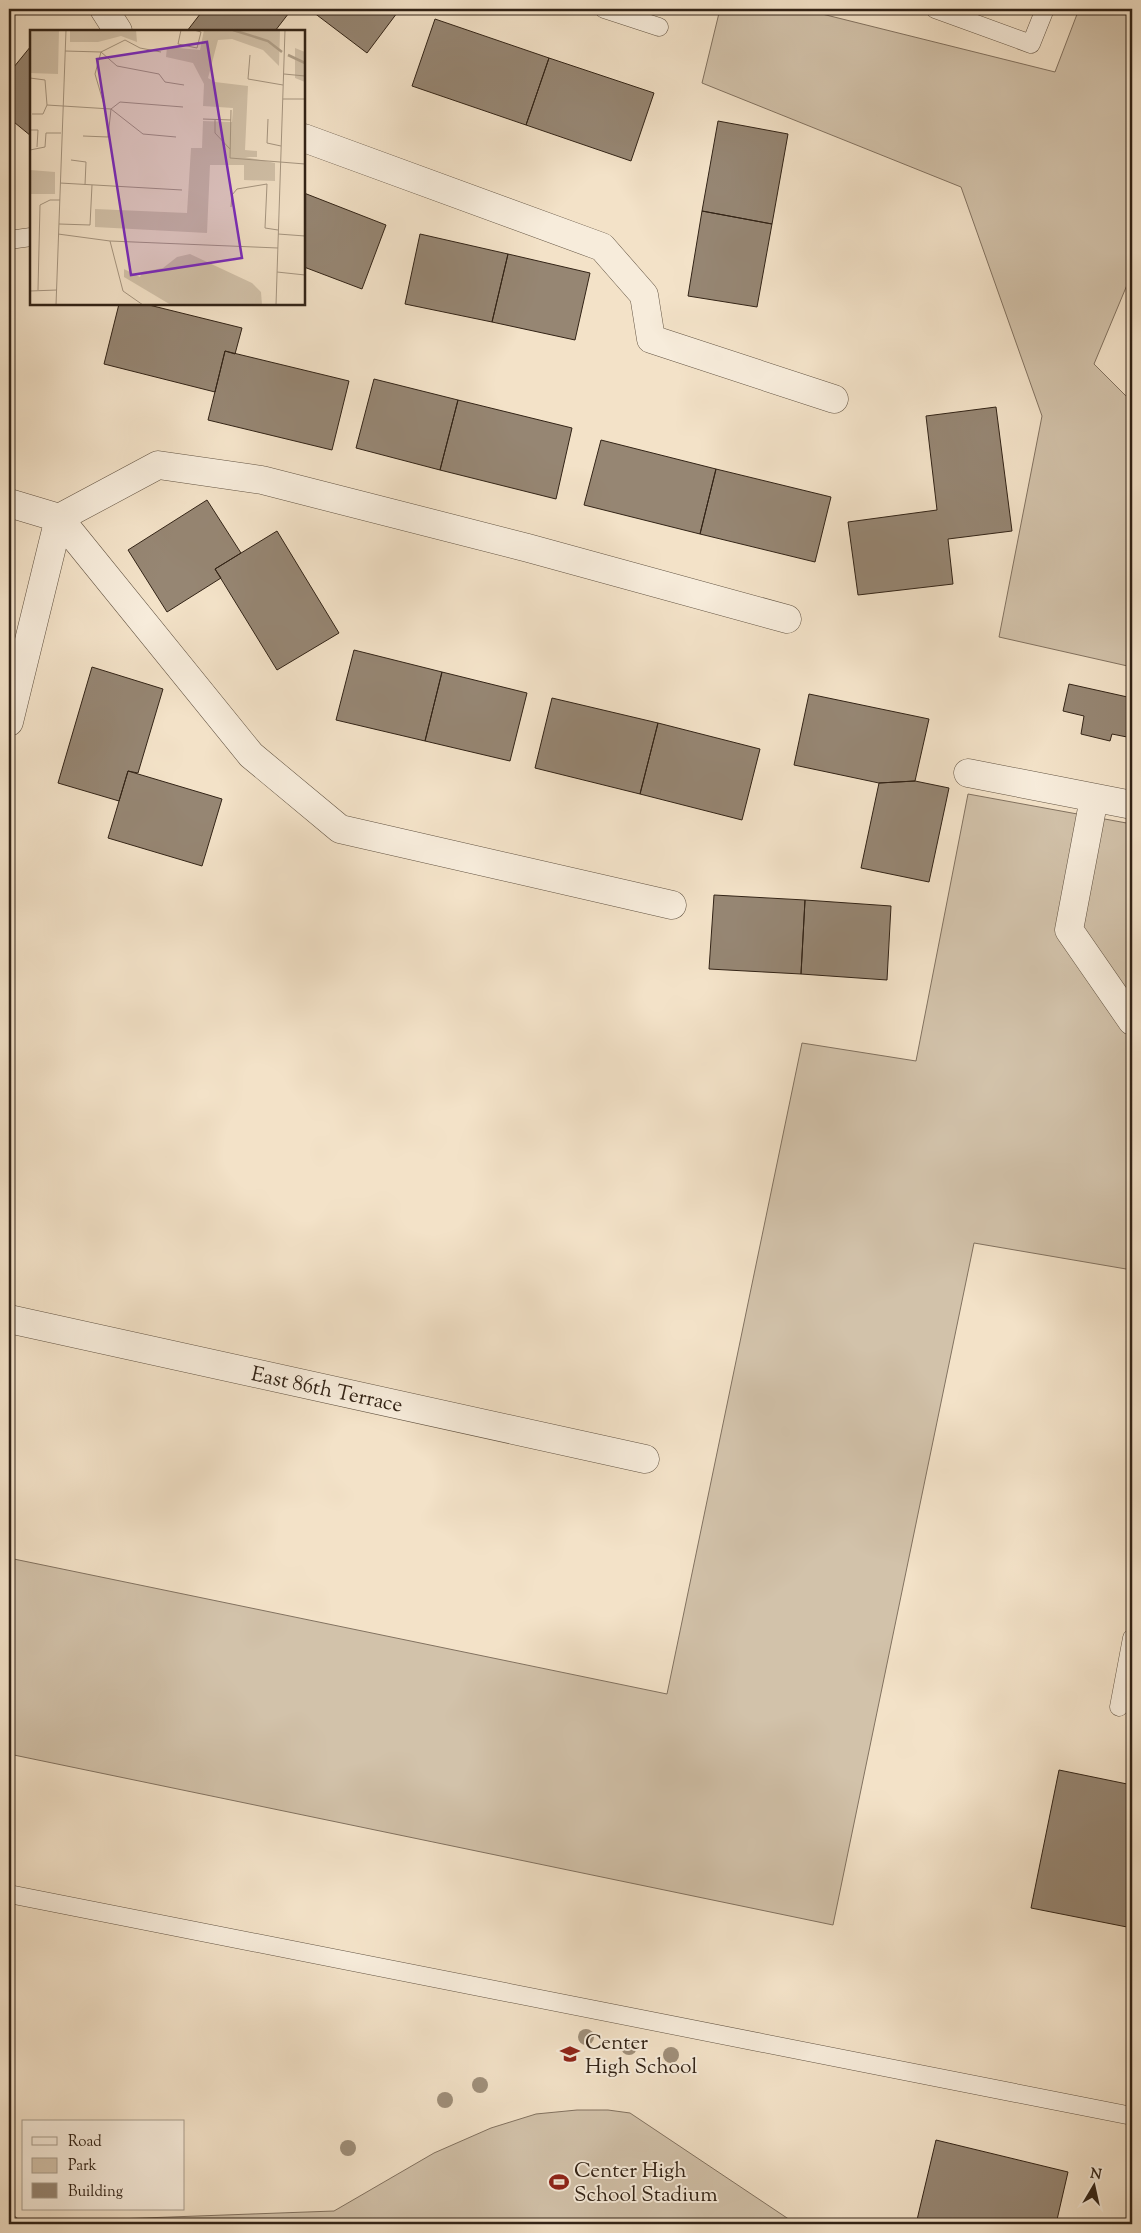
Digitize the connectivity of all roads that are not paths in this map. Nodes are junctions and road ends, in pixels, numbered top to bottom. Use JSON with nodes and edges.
{"nodes":[{"id":1,"x":104,"y":9,"type":"edge"},
{"id":2,"x":604,"y":9,"type":"edge"},
{"id":3,"x":935,"y":9,"type":"edge"},
{"id":4,"x":1045,"y":9,"type":"edge"},
{"id":5,"x":658,"y":27,"type":"dead end"},
{"id":6,"x":117,"y":30,"type":"edge"},
{"id":7,"x":305,"y":138,"type":"edge"},
{"id":8,"x":30,"y":238,"type":"edge"},
{"id":9,"x":9,"y":240,"type":"edge"},
{"id":10,"x":834,"y":399,"type":"dead end"},
{"id":11,"x":9,"y":503,"type":"edge"},
{"id":12,"x":59,"y":518,"type":"junction"},
{"id":13,"x":787,"y":619,"type":"dead end"},
{"id":14,"x":9,"y":722,"type":"edge"},
{"id":15,"x":968,"y":773,"type":"dead end"},
{"id":16,"x":1094,"y":798,"type":"junction"},
{"id":17,"x":1132,"y":806,"type":"edge"},
{"id":18,"x":672,"y":905,"type":"dead end"},
{"id":19,"x":1132,"y":1021,"type":"edge"},
{"id":20,"x":9,"y":1319,"type":"edge"},
{"id":21,"x":645,"y":1459,"type":"dead end"},
{"id":22,"x":1132,"y":1638,"type":"edge"},
{"id":23,"x":1118,"y":1707,"type":"dead end"},
{"id":24,"x":9,"y":1894,"type":"edge"},
{"id":25,"x":1132,"y":2116,"type":"edge"}],
"edges":[{"from":1,"to":6,"type":"street"},
{"from":2,"to":5,"type":"lane"},
{"from":3,"to":4,"type":"lane"},
{"from":7,"to":10,"type":"street"},
{"from":8,"to":9,"type":"lane"},
{"from":11,"to":12,"type":"street"},
{"from":12,"to":13,"type":"street"},
{"from":12,"to":14,"type":"street"},
{"from":12,"to":18,"type":"street"},
{"from":15,"to":16,"type":"street"},
{"from":16,"to":17,"type":"street"},
{"from":16,"to":19,"type":"street"},
{"from":20,"to":21,"type":"street","name":"East 86th Terrace"},
{"from":22,"to":23,"type":"lane"},
{"from":24,"to":25,"type":"lane"}]}
